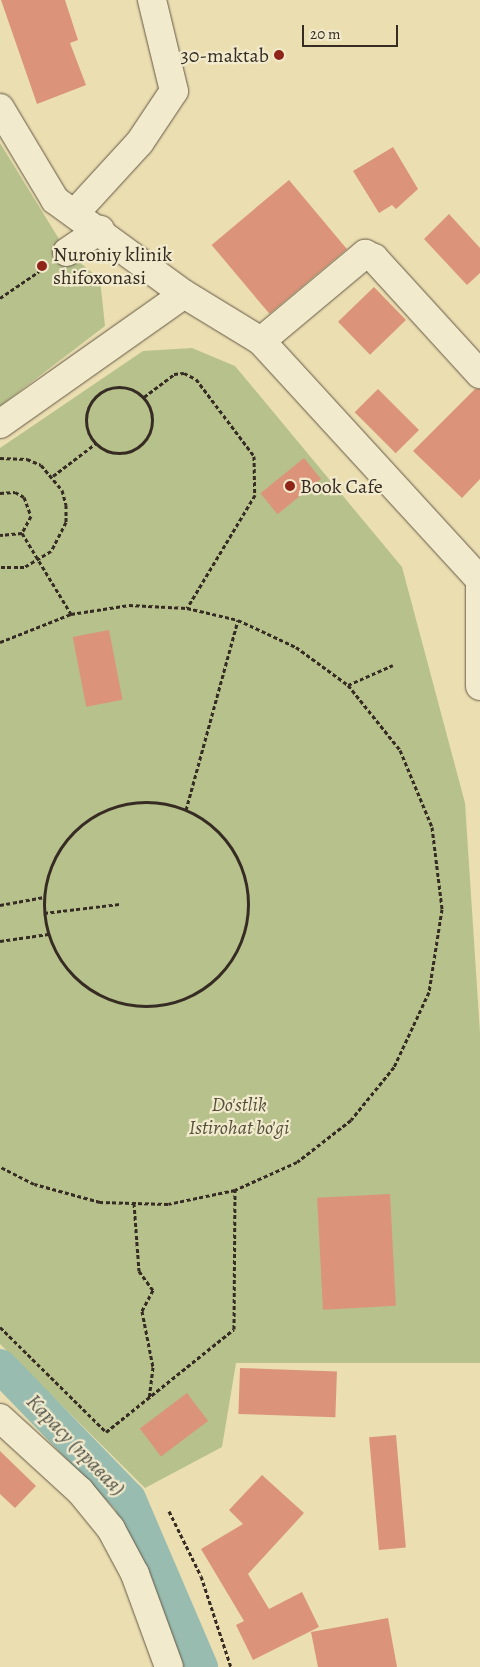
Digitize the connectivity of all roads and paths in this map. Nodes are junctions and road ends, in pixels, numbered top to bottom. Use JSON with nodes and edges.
{"nodes":[{"id":1,"x":152,"y":0,"type":"edge"},
{"id":2,"x":0,"y":108,"type":"edge"},
{"id":3,"x":75,"y":214,"type":"junction"},
{"id":4,"x":100,"y":230,"type":"junction"},
{"id":5,"x":67,"y":252,"type":"joint"},
{"id":6,"x":184,"y":294,"type":"junction"},
{"id":7,"x":0,"y":298,"type":"edge"},
{"id":8,"x":261,"y":342,"type":"junction"},
{"id":9,"x":480,"y":374,"type":"edge"},
{"id":10,"x":144,"y":398,"type":"junction"},
{"id":11,"x":0,"y":424,"type":"edge"},
{"id":12,"x":95,"y":444,"type":"junction"},
{"id":13,"x":0,"y":458,"type":"edge"},
{"id":14,"x":53,"y":476,"type":"junction"},
{"id":15,"x":0,"y":493,"type":"edge"},
{"id":16,"x":22,"y":533,"type":"junction"},
{"id":17,"x":0,"y":534,"type":"edge"},
{"id":18,"x":38,"y":561,"type":"junction"},
{"id":19,"x":0,"y":567,"type":"edge"},
{"id":20,"x":479,"y":578,"type":"edge"},
{"id":21,"x":187,"y":608,"type":"junction"},
{"id":22,"x":71,"y":614,"type":"junction"},
{"id":23,"x":238,"y":620,"type":"junction"},
{"id":24,"x":0,"y":642,"type":"edge"},
{"id":25,"x":393,"y":665,"type":"dead end"},
{"id":26,"x":348,"y":685,"type":"junction"},
{"id":27,"x":480,"y":686,"type":"edge"},
{"id":28,"x":186,"y":810,"type":"junction"},
{"id":29,"x":44,"y":897,"type":"junction"},
{"id":30,"x":120,"y":904,"type":"dead end"},
{"id":31,"x":0,"y":905,"type":"edge"},
{"id":32,"x":44,"y":913,"type":"junction"},
{"id":33,"x":48,"y":934,"type":"junction"},
{"id":34,"x":0,"y":941,"type":"edge"},
{"id":35,"x":0,"y":1167,"type":"edge"},
{"id":36,"x":235,"y":1190,"type":"junction"},
{"id":37,"x":134,"y":1203,"type":"junction"},
{"id":38,"x":0,"y":1327,"type":"edge"},
{"id":39,"x":149,"y":1400,"type":"junction"},
{"id":40,"x":0,"y":1418,"type":"edge"},
{"id":41,"x":169,"y":1511,"type":"dead end"},
{"id":42,"x":168,"y":1667,"type":"edge"},
{"id":43,"x":231,"y":1667,"type":"edge"}],
"edges":[{"from":1,"to":3,"type":"street"},
{"from":2,"to":3,"type":"street"},
{"from":3,"to":4,"type":"street"},
{"from":4,"to":5,"type":"street"},
{"from":4,"to":6,"type":"street"},
{"from":5,"to":7,"type":"path"},
{"from":6,"to":8,"type":"street"},
{"from":6,"to":11,"type":"street"},
{"from":8,"to":9,"type":"street"},
{"from":8,"to":20,"type":"street"},
{"from":10,"to":12,"type":"path"},
{"from":10,"to":12,"type":"path"},
{"from":10,"to":21,"type":"path"},
{"from":12,"to":14,"type":"path"},
{"from":13,"to":14,"type":"path"},
{"from":14,"to":18,"type":"path"},
{"from":15,"to":16,"type":"path"},
{"from":16,"to":17,"type":"path"},
{"from":16,"to":18,"type":"path"},
{"from":18,"to":19,"type":"path"},
{"from":18,"to":22,"type":"path"},
{"from":20,"to":27,"type":"street"},
{"from":21,"to":22,"type":"path"},
{"from":21,"to":23,"type":"path"},
{"from":22,"to":24,"type":"path"},
{"from":23,"to":26,"type":"path"},
{"from":23,"to":28,"type":"path"},
{"from":25,"to":26,"type":"path"},
{"from":26,"to":36,"type":"path"},
{"from":28,"to":29,"type":"path"},
{"from":28,"to":33,"type":"path"},
{"from":29,"to":31,"type":"path"},
{"from":29,"to":32,"type":"path"},
{"from":30,"to":32,"type":"path"},
{"from":32,"to":33,"type":"path"},
{"from":33,"to":34,"type":"path"},
{"from":35,"to":37,"type":"path"},
{"from":36,"to":37,"type":"path"},
{"from":36,"to":39,"type":"path"},
{"from":37,"to":39,"type":"path"},
{"from":38,"to":39,"type":"path"},
{"from":40,"to":42,"type":"street"},
{"from":41,"to":43,"type":"path"}]}
